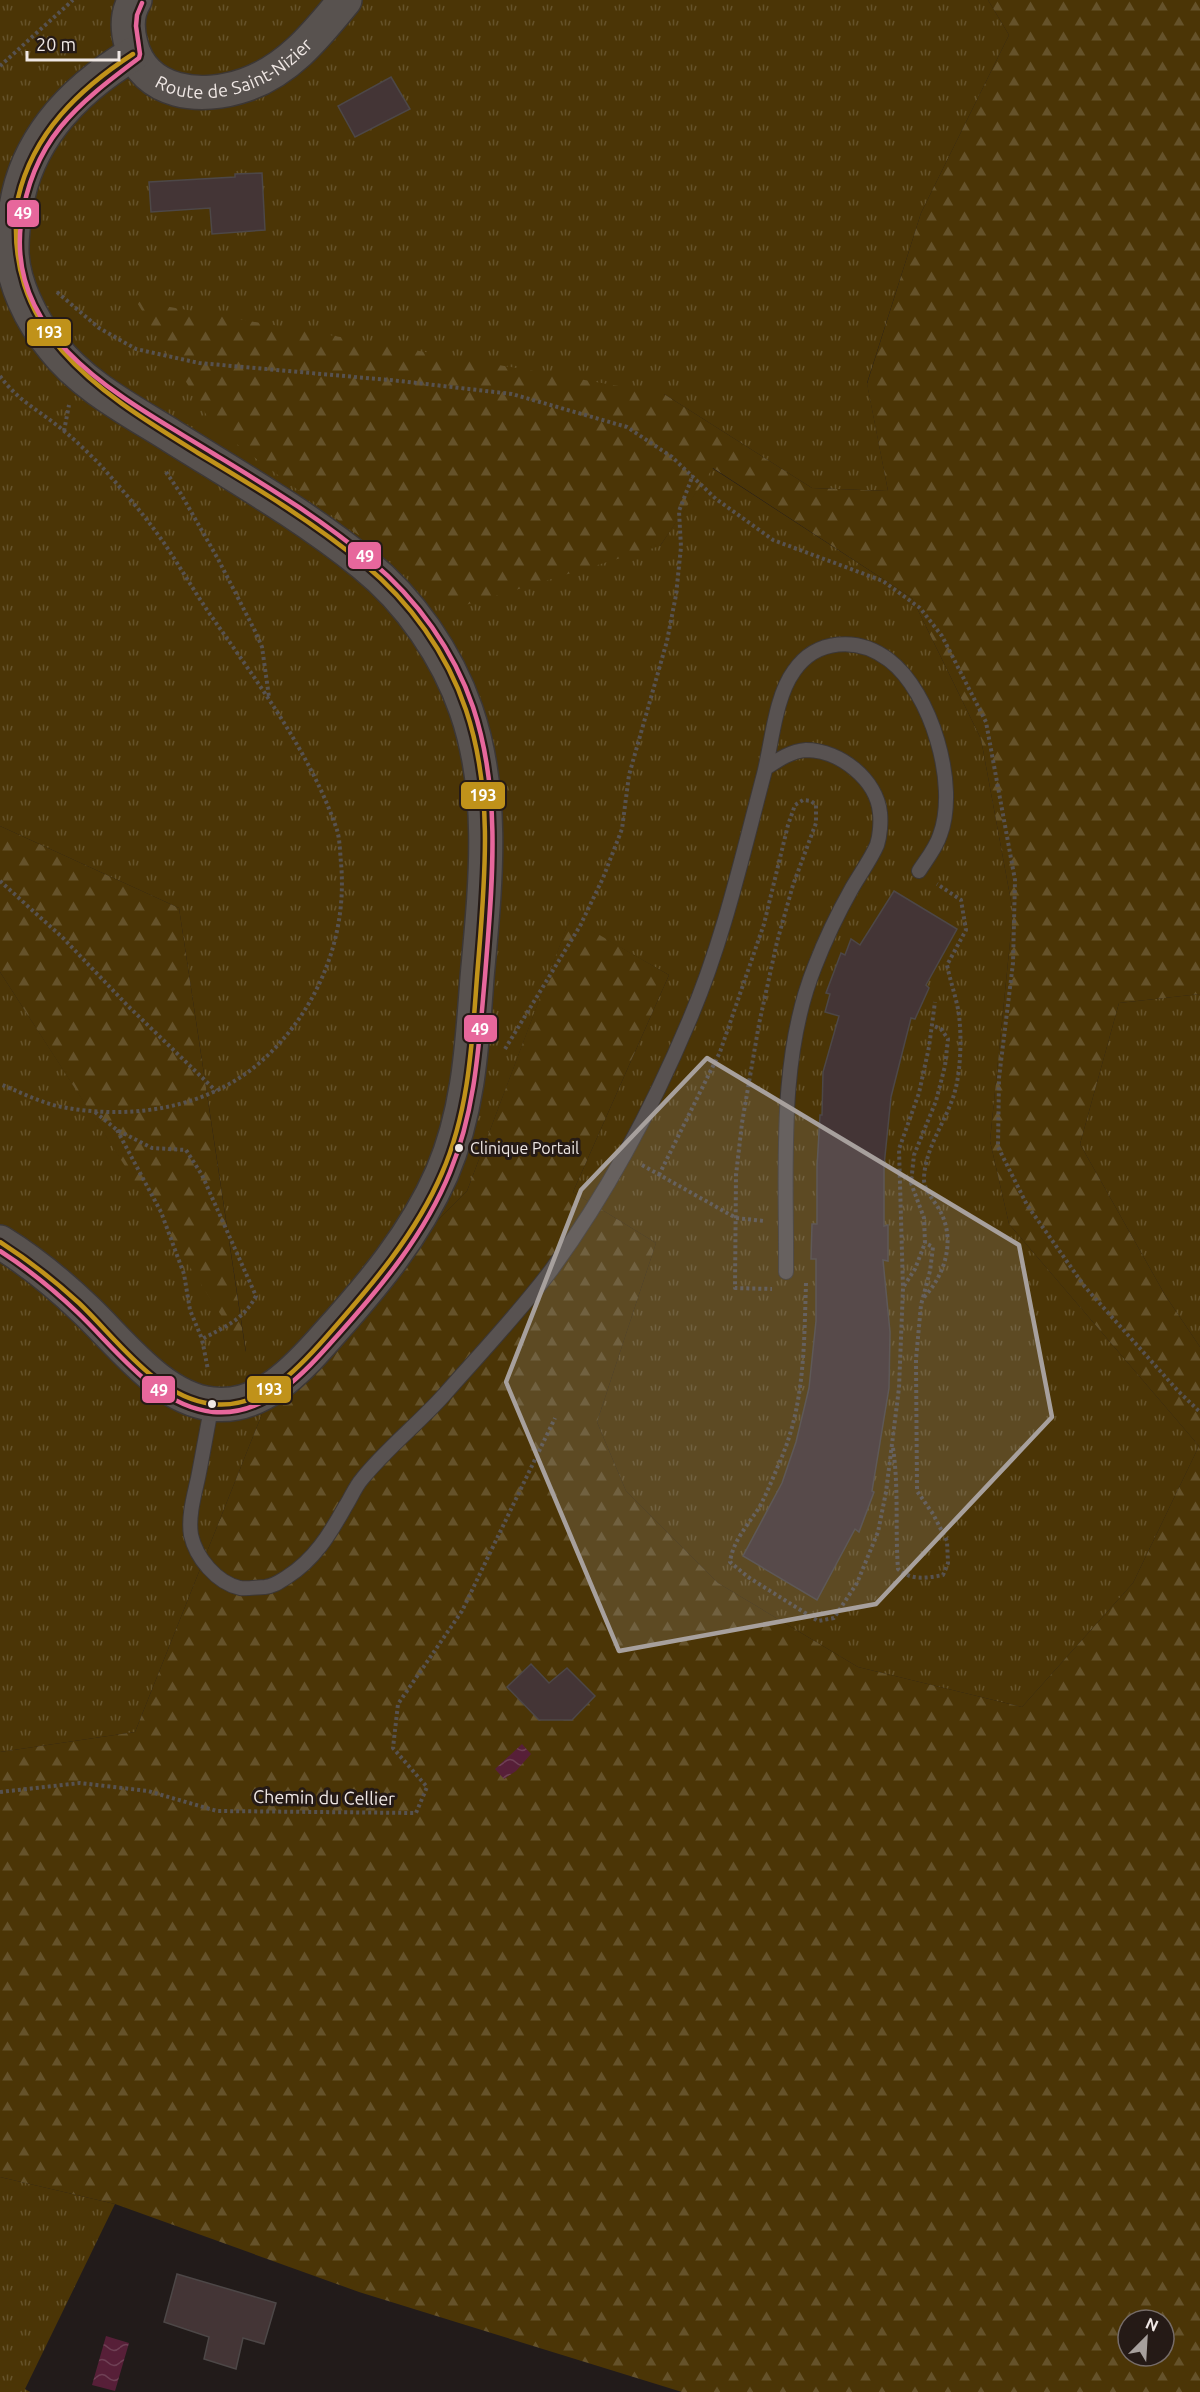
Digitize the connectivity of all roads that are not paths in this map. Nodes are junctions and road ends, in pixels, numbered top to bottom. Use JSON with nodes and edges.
{"nodes":[{"id":1,"x":135,"y":0,"type":"edge"},
{"id":2,"x":345,"y":0,"type":"edge"},
{"id":3,"x":133,"y":54,"type":"junction"},
{"id":4,"x":766,"y":768,"type":"junction"},
{"id":5,"x":919,"y":871,"type":"road end"},
{"id":6,"x":0,"y":1242,"type":"edge"},
{"id":7,"x":786,"y":1272,"type":"road end"},
{"id":8,"x":212,"y":1404,"type":"junction"}],
"edges":[{"from":1,"to":3,"type":"main road","name":"Route de Saint-Nizier"},
{"from":2,"to":3,"type":"main road","name":"Route de Saint-Nizier"},
{"from":3,"to":8,"type":"main road"},
{"from":4,"to":5,"type":"lane"},
{"from":4,"to":7,"type":"lane"},
{"from":4,"to":8,"type":"lane"},
{"from":6,"to":8,"type":"main road"}]}
